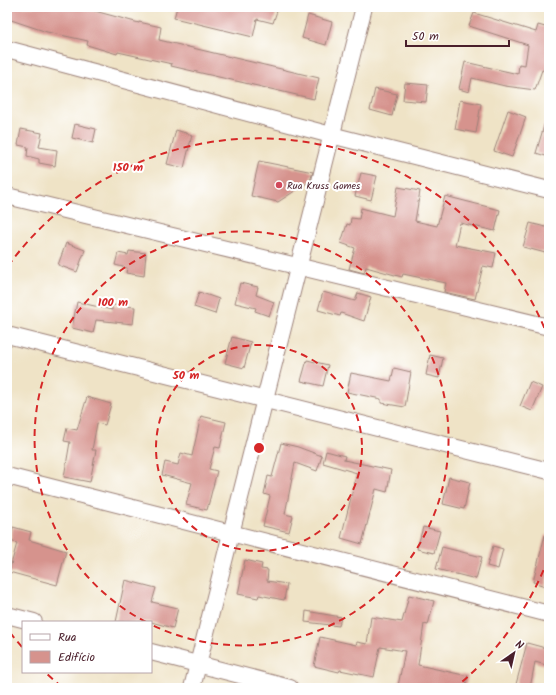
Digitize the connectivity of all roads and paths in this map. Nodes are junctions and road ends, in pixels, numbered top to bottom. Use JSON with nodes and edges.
{"nodes":[{"id":1,"x":364,"y":7,"type":"edge"},
{"id":2,"x":7,"y":49,"type":"edge"},
{"id":3,"x":331,"y":135,"type":"junction"},
{"id":4,"x":549,"y":190,"type":"edge"},
{"id":5,"x":7,"y":196,"type":"edge"},
{"id":6,"x":298,"y":266,"type":"junction"},
{"id":7,"x":549,"y":327,"type":"edge"},
{"id":8,"x":7,"y":335,"type":"edge"},
{"id":9,"x":265,"y":400,"type":"junction"},
{"id":10,"x":549,"y":471,"type":"edge"},
{"id":11,"x":7,"y":476,"type":"edge"},
{"id":12,"x":231,"y":533,"type":"junction"},
{"id":13,"x":549,"y":614,"type":"edge"},
{"id":14,"x":7,"y":615,"type":"edge"},
{"id":15,"x":30,"y":621,"type":"edge"},
{"id":16,"x":152,"y":652,"type":"edge"},
{"id":17,"x":198,"y":664,"type":"junction"},
{"id":18,"x":192,"y":688,"type":"edge"},
{"id":19,"x":290,"y":688,"type":"edge"}],
"edges":[{"from":1,"to":3,"type":"street"},
{"from":2,"to":3,"type":"street"},
{"from":3,"to":4,"type":"street"},
{"from":3,"to":6,"type":"street"},
{"from":5,"to":6,"type":"street"},
{"from":6,"to":7,"type":"street"},
{"from":6,"to":9,"type":"street"},
{"from":8,"to":9,"type":"street"},
{"from":9,"to":10,"type":"street"},
{"from":9,"to":12,"type":"street"},
{"from":11,"to":12,"type":"street"},
{"from":12,"to":13,"type":"street"},
{"from":12,"to":17,"type":"street"},
{"from":14,"to":15,"type":"street"},
{"from":16,"to":17,"type":"street"},
{"from":17,"to":18,"type":"street"},
{"from":17,"to":19,"type":"street"}]}
